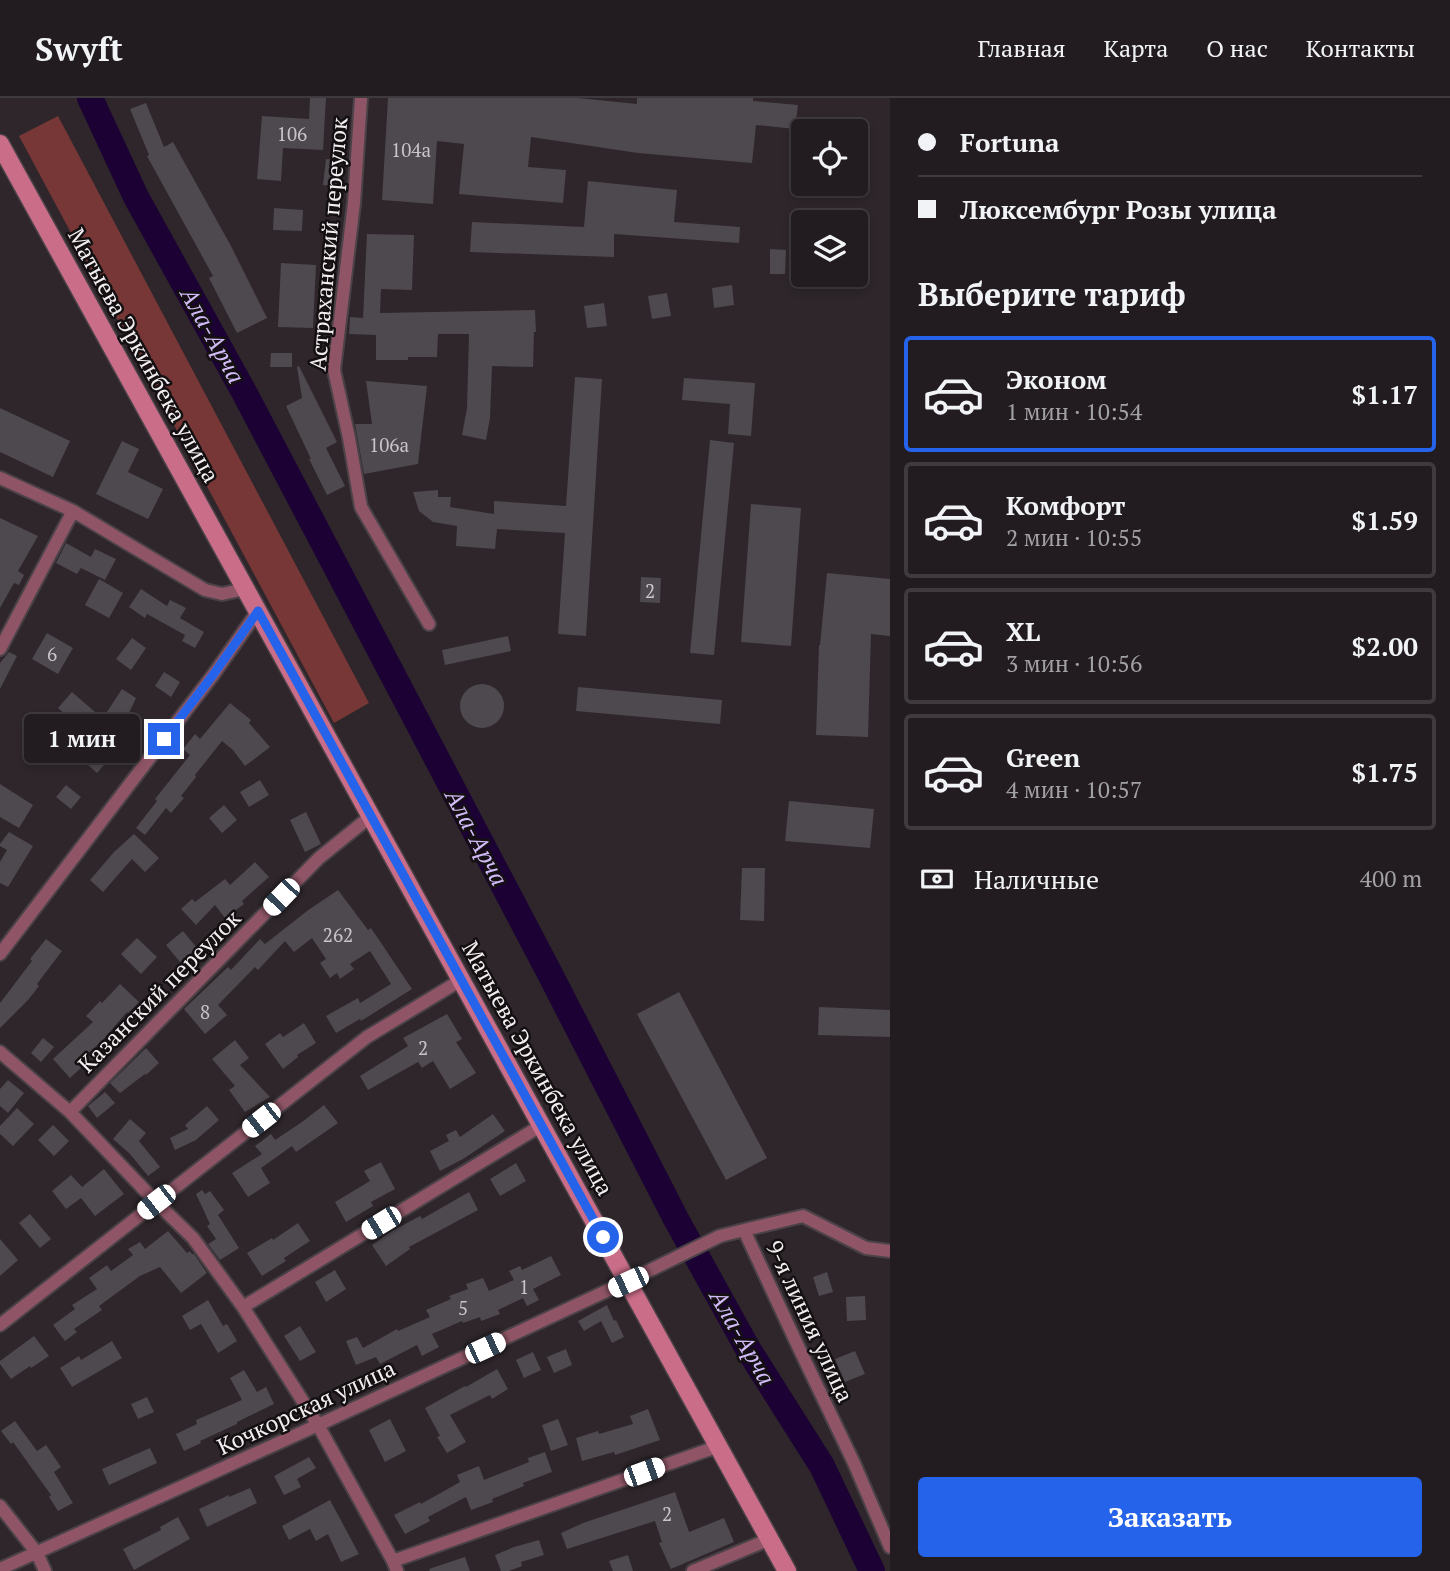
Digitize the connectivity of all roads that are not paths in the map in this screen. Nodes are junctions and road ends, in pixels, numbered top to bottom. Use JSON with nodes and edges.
{"nodes":[{"id":1,"x":361,"y":98,"type":"edge"},
{"id":2,"x":0,"y":144,"type":"edge"},
{"id":3,"x":0,"y":478,"type":"edge"},
{"id":4,"x":73,"y":511,"type":"junction"},
{"id":5,"x":246,"y":589,"type":"junction"},
{"id":6,"x":258,"y":611,"type":"junction"},
{"id":7,"x":429,"y":624,"type":"dead end"},
{"id":8,"x":0,"y":649,"type":"edge"},
{"id":9,"x":371,"y":816,"type":"junction"},
{"id":10,"x":0,"y":954,"type":"edge"},
{"id":11,"x":461,"y":979,"type":"junction"},
{"id":12,"x":0,"y":1052,"type":"edge"},
{"id":13,"x":70,"y":1112,"type":"junction"},
{"id":14,"x":542,"y":1125,"type":"junction"},
{"id":15,"x":156,"y":1202,"type":"junction"},
{"id":16,"x":744,"y":1230,"type":"junction"},
{"id":17,"x":890,"y":1251,"type":"edge"},
{"id":18,"x":628,"y":1282,"type":"junction"},
{"id":19,"x":243,"y":1307,"type":"junction"},
{"id":20,"x":0,"y":1325,"type":"edge"},
{"id":21,"x":318,"y":1425,"type":"junction"},
{"id":22,"x":719,"y":1446,"type":"junction"},
{"id":23,"x":0,"y":1506,"type":"edge"},
{"id":24,"x":770,"y":1539,"type":"junction"},
{"id":25,"x":890,"y":1547,"type":"edge"},
{"id":26,"x":37,"y":1553,"type":"junction"},
{"id":27,"x":395,"y":1566,"type":"edge"},
{"id":28,"x":0,"y":1569,"type":"edge"},
{"id":29,"x":45,"y":1571,"type":"edge"},
{"id":30,"x":693,"y":1571,"type":"edge"},
{"id":31,"x":788,"y":1571,"type":"edge"}],
"edges":[{"from":1,"to":7,"type":"street","name":"Астраханский переулок"},
{"from":2,"to":5,"type":"main road","name":"Матыева Эркинбека улица"},
{"from":3,"to":4,"type":"street"},
{"from":4,"to":5,"type":"street"},
{"from":4,"to":8,"type":"street"},
{"from":5,"to":6,"type":"main road","name":"Матыева Эркинбека улица"},
{"from":6,"to":9,"type":"main road","name":"Матыева Эркинбека улица"},
{"from":6,"to":10,"type":"street"},
{"from":9,"to":11,"type":"main road","name":"Матыева Эркинбека улица"},
{"from":9,"to":13,"type":"street","name":"Казанский переулок"},
{"from":11,"to":14,"type":"main road","name":"Матыева Эркинбека улица"},
{"from":11,"to":15,"type":"street"},
{"from":12,"to":13,"type":"street"},
{"from":13,"to":15,"type":"street"},
{"from":14,"to":18,"type":"main road","name":"Матыева Эркинбека улица"},
{"from":14,"to":19,"type":"street"},
{"from":15,"to":19,"type":"street"},
{"from":15,"to":20,"type":"street"},
{"from":16,"to":17,"type":"street"},
{"from":16,"to":18,"type":"street","name":"9-я линия улица"},
{"from":16,"to":25,"type":"street","name":"9-я линия улица"},
{"from":18,"to":21,"type":"street","name":"Кочкорская улица"},
{"from":18,"to":22,"type":"main road","name":"Матыева Эркинбека улица"},
{"from":19,"to":21,"type":"street"},
{"from":21,"to":26,"type":"street","name":"Кочкорская улица"},
{"from":21,"to":27,"type":"street"},
{"from":22,"to":24,"type":"main road","name":"Матыева Эркинбека улица"},
{"from":22,"to":27,"type":"street"},
{"from":23,"to":26,"type":"street"},
{"from":24,"to":30,"type":"street"},
{"from":24,"to":31,"type":"main road","name":"Матыева Эркинбека улица"},
{"from":26,"to":28,"type":"street","name":"Кочкорская улица"},
{"from":26,"to":29,"type":"street"}]}
